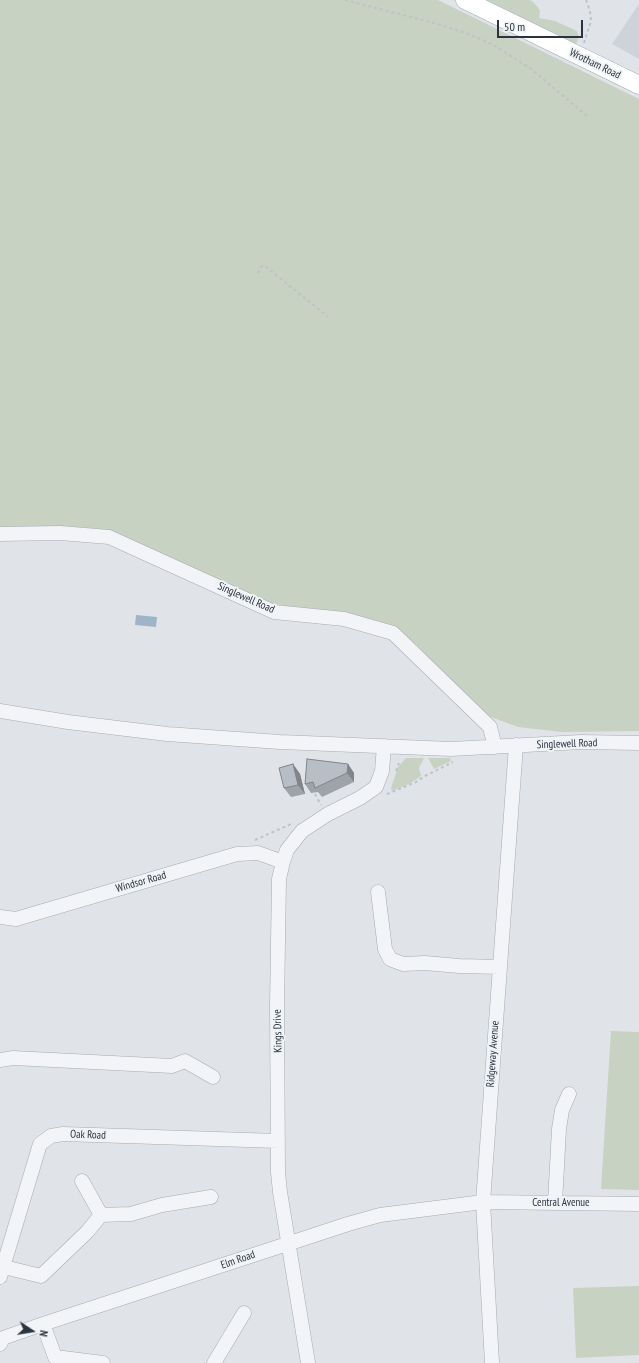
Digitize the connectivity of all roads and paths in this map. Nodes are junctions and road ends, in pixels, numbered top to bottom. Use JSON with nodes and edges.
{"nodes":[{"id":1,"x":345,"y":0,"type":"edge"},
{"id":2,"x":465,"y":0,"type":"edge"},
{"id":3,"x":586,"y":0,"type":"edge"},
{"id":4,"x":578,"y":55,"type":"junction"},
{"id":5,"x":639,"y":85,"type":"edge"},
{"id":6,"x":587,"y":116,"type":"dead end"},
{"id":7,"x":258,"y":273,"type":"dead end"},
{"id":8,"x":328,"y":317,"type":"dead end"},
{"id":9,"x":0,"y":534,"type":"edge"},
{"id":10,"x":0,"y":711,"type":"edge"},
{"id":11,"x":639,"y":743,"type":"edge"},
{"id":12,"x":516,"y":745,"type":"junction"},
{"id":13,"x":384,"y":746,"type":"junction"},
{"id":14,"x":495,"y":746,"type":"junction"},
{"id":15,"x":401,"y":760,"type":"dead end"},
{"id":16,"x":459,"y":760,"type":"dead end"},
{"id":17,"x":395,"y":774,"type":"dead end"},
{"id":18,"x":389,"y":789,"type":"dead end"},
{"id":19,"x":315,"y":794,"type":"edge"},
{"id":20,"x":321,"y":808,"type":"dead end"},
{"id":21,"x":293,"y":822,"type":"dead end"},
{"id":22,"x":252,"y":841,"type":"dead end"},
{"id":23,"x":283,"y":862,"type":"junction"},
{"id":24,"x":378,"y":892,"type":"dead end"},
{"id":25,"x":0,"y":917,"type":"edge"},
{"id":26,"x":500,"y":967,"type":"junction"},
{"id":27,"x":0,"y":1060,"type":"edge"},
{"id":28,"x":213,"y":1078,"type":"dead end"},
{"id":29,"x":569,"y":1094,"type":"dead end"},
{"id":30,"x":278,"y":1141,"type":"junction"},
{"id":31,"x":82,"y":1181,"type":"dead end"},
{"id":32,"x":211,"y":1197,"type":"dead end"},
{"id":33,"x":483,"y":1202,"type":"junction"},
{"id":34,"x":555,"y":1203,"type":"junction"},
{"id":35,"x":639,"y":1204,"type":"edge"},
{"id":36,"x":101,"y":1215,"type":"junction"},
{"id":37,"x":289,"y":1243,"type":"junction"},
{"id":38,"x":2,"y":1272,"type":"edge"},
{"id":39,"x":244,"y":1313,"type":"dead end"},
{"id":40,"x":43,"y":1324,"type":"junction"},
{"id":41,"x":1,"y":1338,"type":"edge"},
{"id":42,"x":103,"y":1363,"type":"edge"},
{"id":43,"x":214,"y":1363,"type":"edge"},
{"id":44,"x":308,"y":1363,"type":"edge"},
{"id":45,"x":492,"y":1363,"type":"edge"}],
"edges":[{"from":1,"to":6,"type":"path"},
{"from":2,"to":4,"type":"main road","name":"Wrotham Road"},
{"from":3,"to":4,"type":"path"},
{"from":4,"to":5,"type":"main road","name":"Wrotham Road"},
{"from":7,"to":8,"type":"path"},
{"from":9,"to":14,"type":"street","name":"Singlewell Road"},
{"from":10,"to":13,"type":"street","name":"Singlewell Road"},
{"from":11,"to":12,"type":"street","name":"Singlewell Road"},
{"from":12,"to":14,"type":"street","name":"Singlewell Road"},
{"from":12,"to":26,"type":"street","name":"Ridgeway Avenue"},
{"from":13,"to":14,"type":"street","name":"Singlewell Road"},
{"from":13,"to":23,"type":"street","name":"Kings Drive"},
{"from":15,"to":17,"type":"path"},
{"from":16,"to":18,"type":"path"},
{"from":19,"to":20,"type":"path"},
{"from":21,"to":22,"type":"path"},
{"from":23,"to":25,"type":"street","name":"Windsor Road"},
{"from":23,"to":30,"type":"street","name":"Kings Drive"},
{"from":24,"to":26,"type":"street"},
{"from":26,"to":33,"type":"street","name":"Ridgeway Avenue"},
{"from":27,"to":28,"type":"street"},
{"from":29,"to":34,"type":"street"},
{"from":30,"to":37,"type":"street","name":"Kings Drive"},
{"from":30,"to":38,"type":"street","name":"Oak Road"},
{"from":31,"to":36,"type":"street"},
{"from":32,"to":36,"type":"street"},
{"from":33,"to":34,"type":"street","name":"Central Avenue"},
{"from":33,"to":37,"type":"street","name":"Elm Road"},
{"from":33,"to":45,"type":"street","name":"Ridgeway Avenue"},
{"from":34,"to":35,"type":"street","name":"Central Avenue"},
{"from":36,"to":38,"type":"street"},
{"from":37,"to":40,"type":"street","name":"Elm Road"},
{"from":37,"to":44,"type":"street","name":"Kings Drive"},
{"from":39,"to":43,"type":"street"},
{"from":40,"to":41,"type":"street","name":"Elm Road"},
{"from":40,"to":42,"type":"street"}]}
